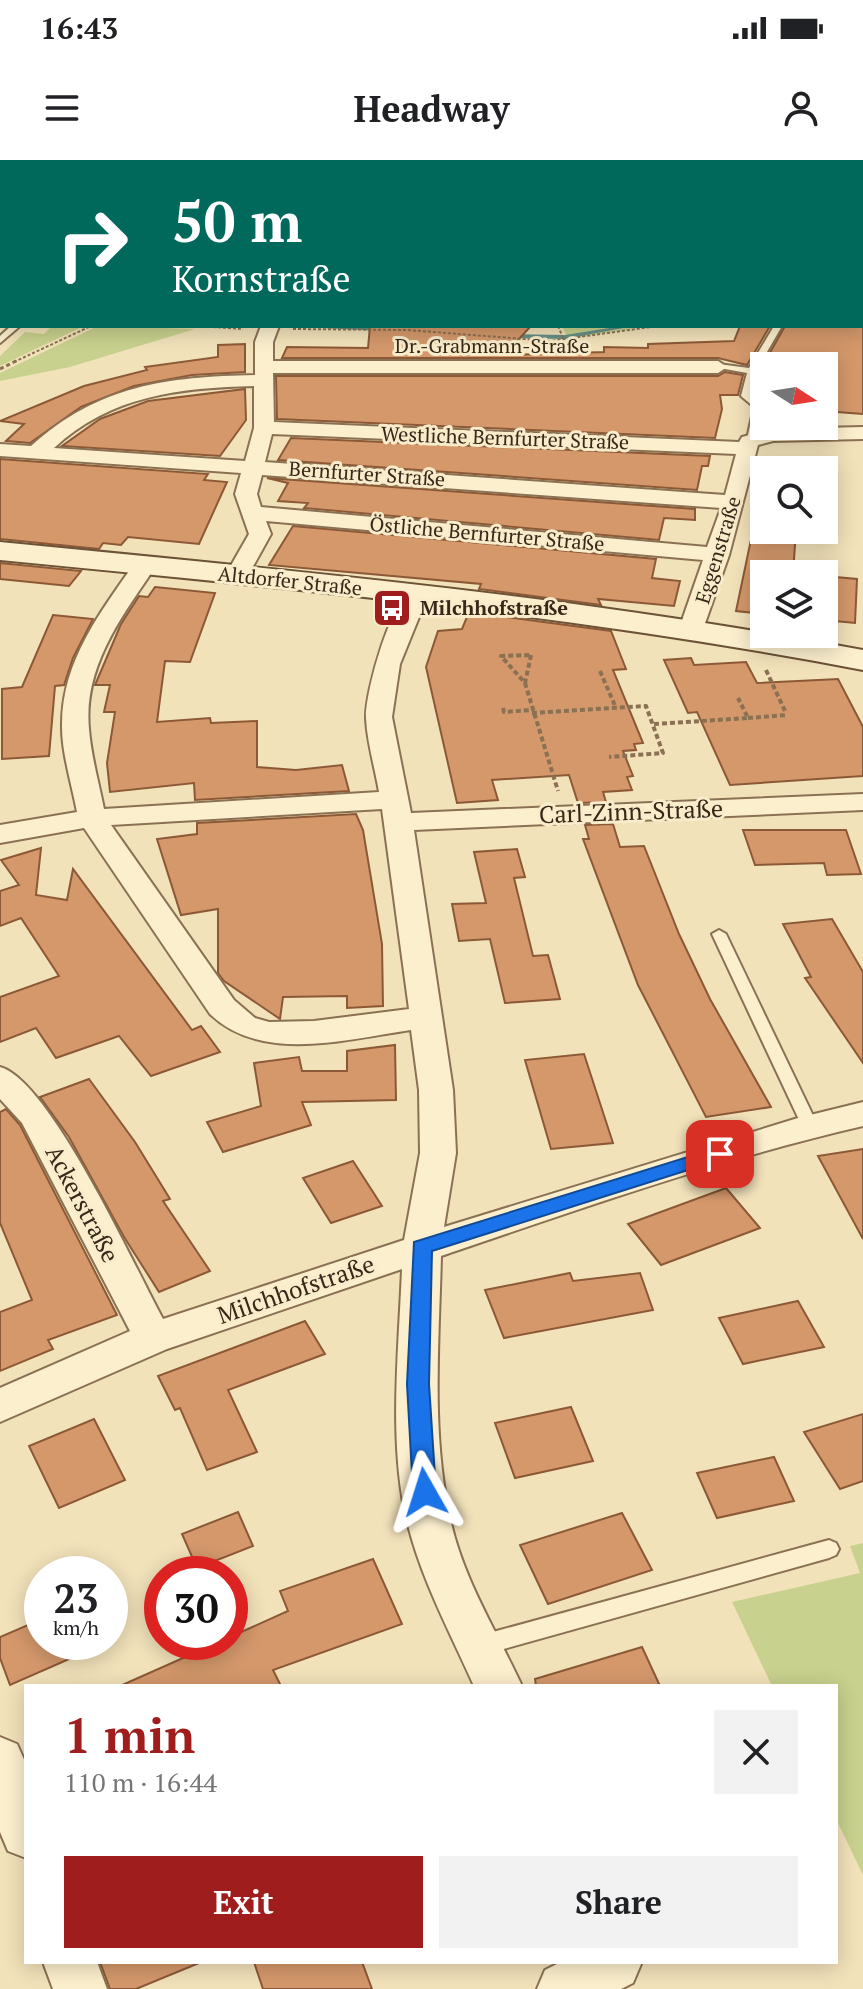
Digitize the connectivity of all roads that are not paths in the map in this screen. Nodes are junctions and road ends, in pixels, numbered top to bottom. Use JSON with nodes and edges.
{"nodes":[{"id":1,"x":269,"y":328,"type":"edge"},
{"id":2,"x":777,"y":328,"type":"edge"},
{"id":3,"x":763,"y":352,"type":"edge"},
{"id":4,"x":718,"y":367,"type":"joint"},
{"id":5,"x":750,"y":371,"type":"edge"},
{"id":6,"x":266,"y":374,"type":"junction"},
{"id":7,"x":750,"y":379,"type":"edge"},
{"id":8,"x":750,"y":399,"type":"edge"},
{"id":9,"x":264,"y":428,"type":"junction"},
{"id":10,"x":863,"y":433,"type":"edge"},
{"id":11,"x":750,"y":439,"type":"edge"},
{"id":12,"x":749,"y":443,"type":"junction"},
{"id":13,"x":0,"y":450,"type":"edge"},
{"id":14,"x":37,"y":452,"type":"junction"},
{"id":15,"x":253,"y":466,"type":"junction"},
{"id":16,"x":734,"y":502,"type":"junction"},
{"id":17,"x":256,"y":513,"type":"junction"},
{"id":18,"x":0,"y":551,"type":"edge"},
{"id":19,"x":718,"y":555,"type":"junction"},
{"id":20,"x":144,"y":566,"type":"junction"},
{"id":21,"x":237,"y":576,"type":"junction"},
{"id":22,"x":416,"y":595,"type":"junction"},
{"id":23,"x":691,"y":629,"type":"junction"},
{"id":24,"x":863,"y":660,"type":"edge"},
{"id":25,"x":863,"y":802,"type":"edge"},
{"id":26,"x":396,"y":811,"type":"junction"},
{"id":27,"x":92,"y":818,"type":"junction"},
{"id":28,"x":0,"y":834,"type":"edge"},
{"id":29,"x":719,"y":934,"type":"dead end"},
{"id":30,"x":428,"y":1017,"type":"junction"},
{"id":31,"x":0,"y":1078,"type":"edge"},
{"id":32,"x":863,"y":1114,"type":"edge"},
{"id":33,"x":810,"y":1126,"type":"junction"},
{"id":34,"x":422,"y":1247,"type":"junction"},
{"id":35,"x":153,"y":1338,"type":"junction"},
{"id":36,"x":0,"y":1406,"type":"edge"},
{"id":37,"x":829,"y":1549,"type":"dead end"},
{"id":38,"x":480,"y":1646,"type":"junction"},
{"id":39,"x":497,"y":1684,"type":"edge"},
{"id":40,"x":0,"y":1760,"type":"edge"},
{"id":41,"x":24,"y":1828,"type":"edge"},
{"id":42,"x":71,"y":1964,"type":"edge"},
{"id":43,"x":617,"y":1972,"type":"edge"},
{"id":44,"x":80,"y":1989,"type":"edge"},
{"id":45,"x":564,"y":1989,"type":"edge"}],
"edges":[{"from":1,"to":6,"type":"street"},
{"from":2,"to":3,"type":"lane"},
{"from":4,"to":5,"type":"lane"},
{"from":4,"to":6,"type":"street","name":"Dr.-Grabmann-Straße"},
{"from":6,"to":9,"type":"street"},
{"from":6,"to":14,"type":"street","name":"Dr.-Grabmann-Straße"},
{"from":7,"to":8,"type":"lane"},
{"from":9,"to":12,"type":"street","name":"Westliche Bernfurter Straße"},
{"from":9,"to":15,"type":"street"},
{"from":10,"to":12,"type":"street"},
{"from":11,"to":12,"type":"lane"},
{"from":12,"to":16,"type":"street","name":"Eggenstraße"},
{"from":13,"to":14,"type":"street","name":"Bernfurter Straße"},
{"from":14,"to":15,"type":"street","name":"Bernfurter Straße"},
{"from":15,"to":16,"type":"street","name":"Bernfurter Straße"},
{"from":15,"to":17,"type":"street"},
{"from":16,"to":19,"type":"street","name":"Eggenstraße"},
{"from":17,"to":19,"type":"street","name":"Östliche Bernfurter Straße"},
{"from":17,"to":21,"type":"street"},
{"from":18,"to":20,"type":"main road","name":"Altdorfer Straße"},
{"from":19,"to":23,"type":"street","name":"Eggenstraße"},
{"from":20,"to":21,"type":"main road","name":"Altdorfer Straße"},
{"from":20,"to":27,"type":"street"},
{"from":21,"to":22,"type":"main road","name":"Altdorfer Straße"},
{"from":22,"to":23,"type":"main road","name":"Altdorfer Straße"},
{"from":22,"to":26,"type":"street"},
{"from":23,"to":24,"type":"main road","name":"Altdorfer Straße"},
{"from":25,"to":26,"type":"street","name":"Carl-Zinn-Straße"},
{"from":26,"to":27,"type":"street","name":"Carl-Zinn-Straße"},
{"from":26,"to":30,"type":"street"},
{"from":27,"to":28,"type":"street","name":"Carl-Zinn-Straße"},
{"from":27,"to":30,"type":"street"},
{"from":29,"to":33,"type":"lane"},
{"from":30,"to":34,"type":"street"},
{"from":31,"to":35,"type":"street","name":"Ackerstraße"},
{"from":32,"to":33,"type":"street","name":"Milchhofstraße"},
{"from":33,"to":34,"type":"street","name":"Milchhofstraße"},
{"from":34,"to":35,"type":"street","name":"Milchhofstraße"},
{"from":34,"to":38,"type":"street"},
{"from":35,"to":36,"type":"street","name":"Milchhofstraße"},
{"from":37,"to":38,"type":"lane"},
{"from":38,"to":39,"type":"street"},
{"from":40,"to":41,"type":"street"},
{"from":42,"to":44,"type":"street"},
{"from":43,"to":45,"type":"street"}]}
